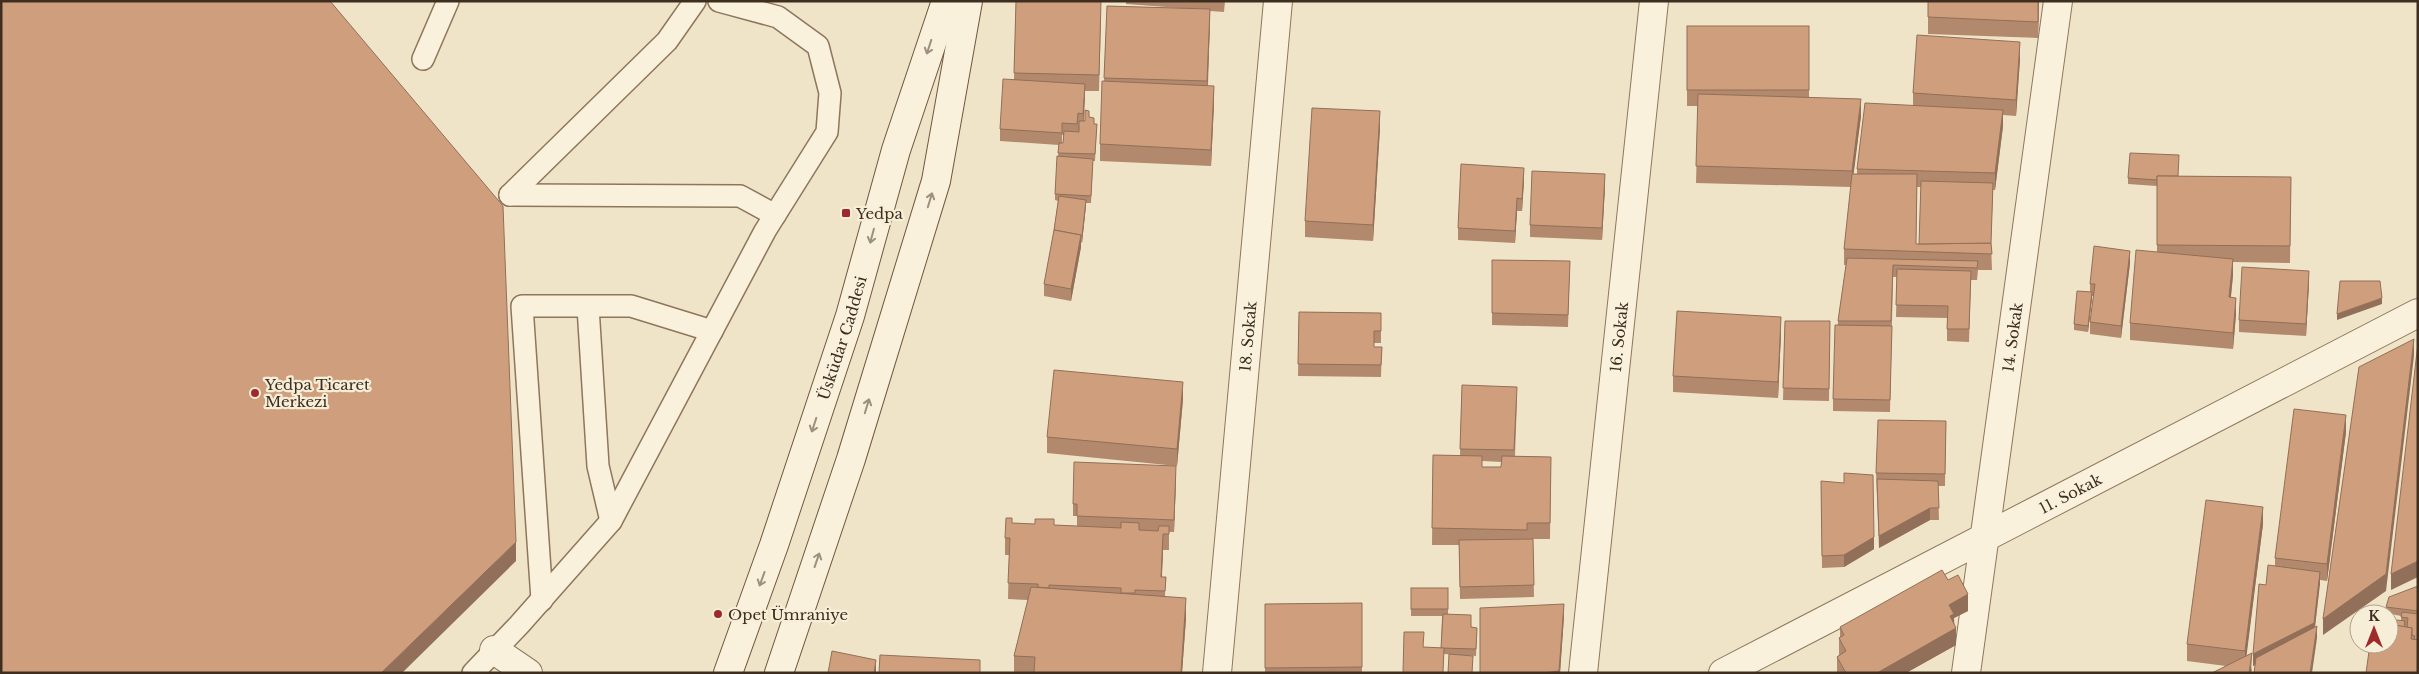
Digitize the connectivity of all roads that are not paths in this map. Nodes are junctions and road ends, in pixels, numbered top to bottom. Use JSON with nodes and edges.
{"nodes":[{"id":1,"x":448,"y":1,"type":"edge"},
{"id":2,"x":695,"y":1,"type":"edge"},
{"id":3,"x":719,"y":1,"type":"edge"},
{"id":4,"x":946,"y":1,"type":"edge"},
{"id":5,"x":968,"y":1,"type":"edge"},
{"id":6,"x":1278,"y":1,"type":"edge"},
{"id":7,"x":1654,"y":1,"type":"edge"},
{"id":8,"x":2058,"y":1,"type":"edge"},
{"id":9,"x":423,"y":59,"type":"dead end"},
{"id":10,"x":775,"y":215,"type":"junction"},
{"id":11,"x":588,"y":307,"type":"junction"},
{"id":12,"x":2418,"y":313,"type":"edge"},
{"id":13,"x":712,"y":331,"type":"junction"},
{"id":14,"x":611,"y":521,"type":"junction"},
{"id":15,"x":1984,"y":538,"type":"junction"},
{"id":16,"x":542,"y":600,"type":"junction"},
{"id":17,"x":494,"y":650,"type":"junction"},
{"id":18,"x":473,"y":673,"type":"edge"},
{"id":19,"x":528,"y":673,"type":"edge"},
{"id":20,"x":728,"y":673,"type":"edge"},
{"id":21,"x":779,"y":673,"type":"edge"},
{"id":22,"x":1216,"y":673,"type":"edge"},
{"id":23,"x":1584,"y":673,"type":"edge"},
{"id":24,"x":1723,"y":673,"type":"edge"},
{"id":25,"x":1966,"y":673,"type":"edge"}],
"edges":[{"from":1,"to":9,"type":"lane"},
{"from":2,"to":10,"type":"lane"},
{"from":3,"to":10,"type":"lane"},
{"from":4,"to":20,"type":"street","name":"Üsküdar Caddesi","one_way":true},
{"from":21,"to":5,"type":"street","one_way":true},
{"from":6,"to":22,"type":"street","name":"18. Sokak"},
{"from":7,"to":23,"type":"street","name":"16. Sokak"},
{"from":8,"to":15,"type":"street","name":"14. Sokak"},
{"from":10,"to":13,"type":"lane"},
{"from":11,"to":13,"type":"lane"},
{"from":11,"to":14,"type":"lane"},
{"from":11,"to":16,"type":"lane"},
{"from":12,"to":15,"type":"street","name":"11. Sokak"},
{"from":13,"to":14,"type":"lane"},
{"from":14,"to":16,"type":"lane"},
{"from":15,"to":24,"type":"street","name":"11. Sokak"},
{"from":15,"to":25,"type":"street","name":"14. Sokak"},
{"from":16,"to":17,"type":"lane"},
{"from":17,"to":18,"type":"lane"},
{"from":17,"to":19,"type":"street"}]}
